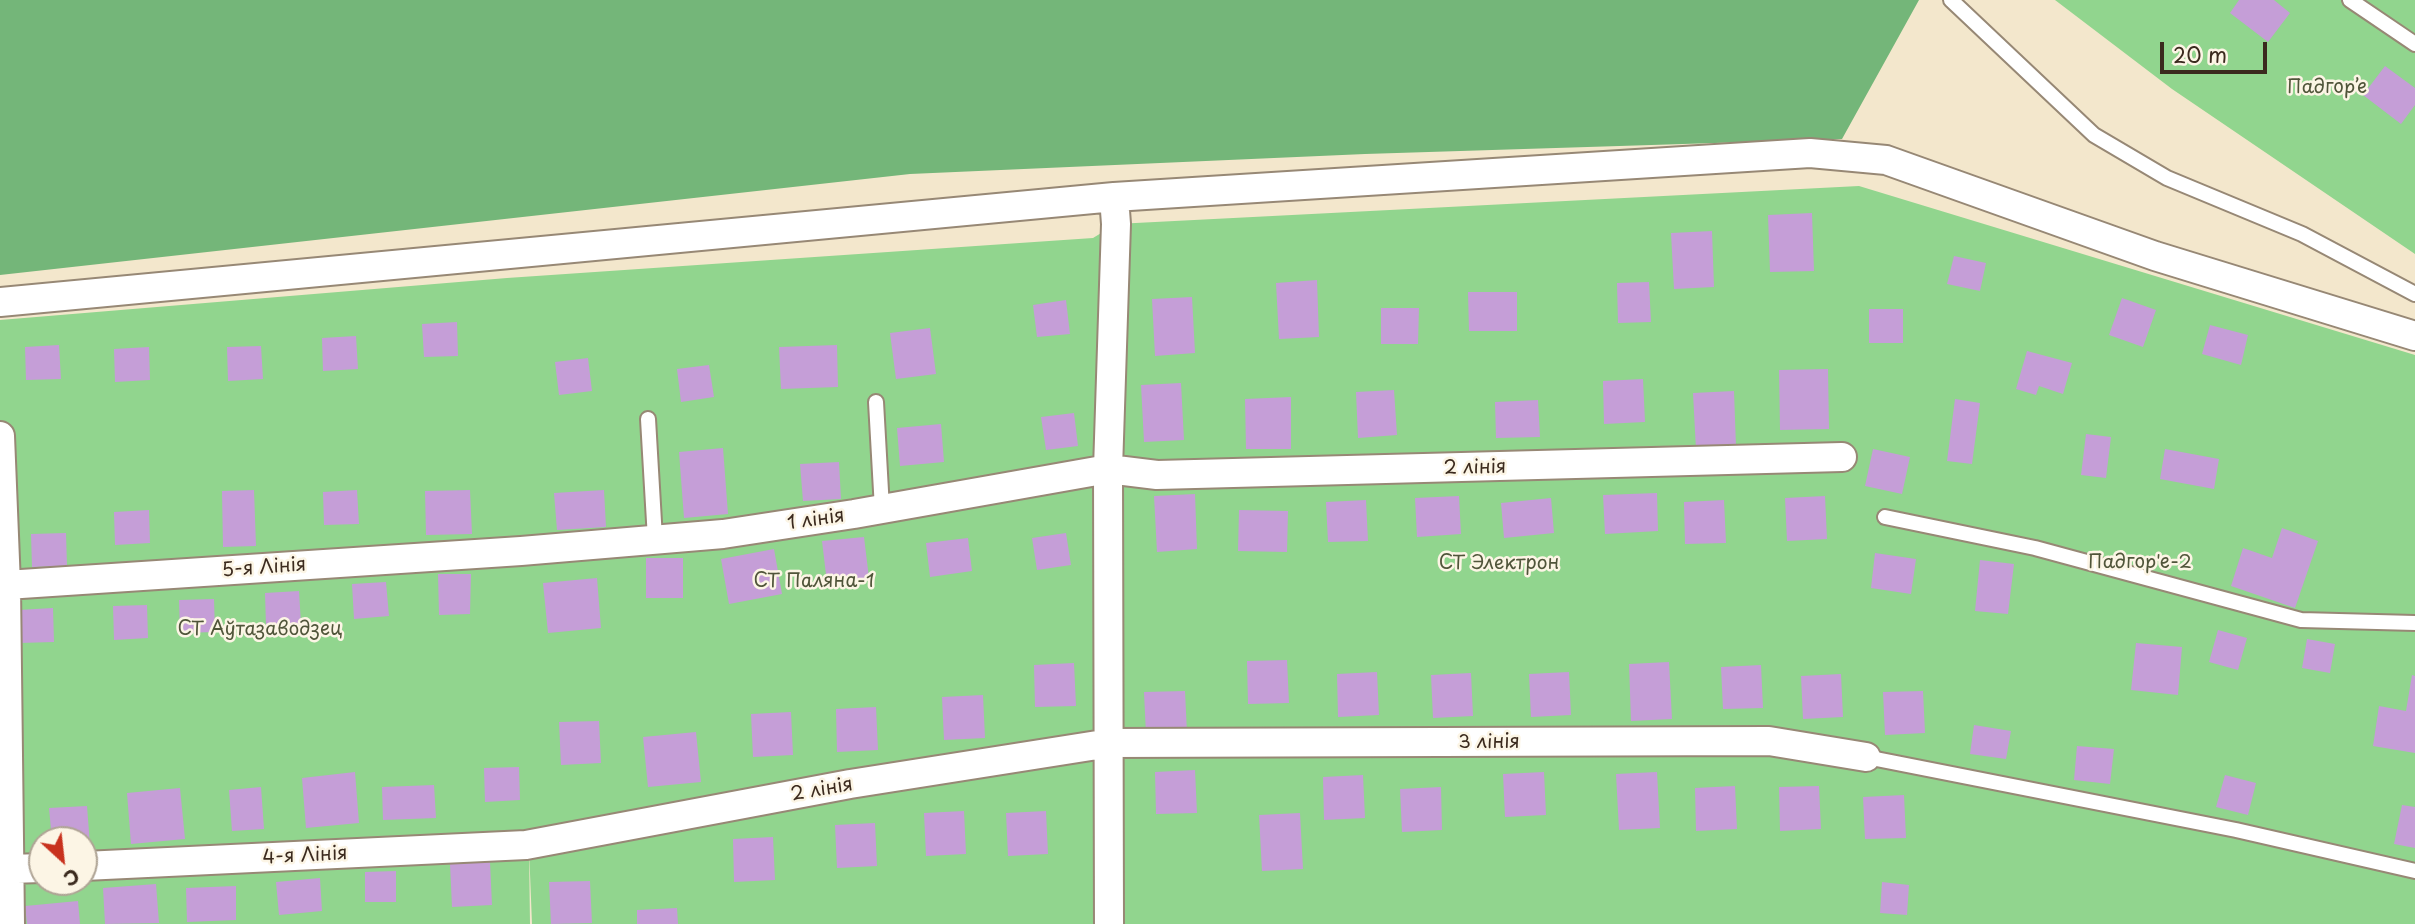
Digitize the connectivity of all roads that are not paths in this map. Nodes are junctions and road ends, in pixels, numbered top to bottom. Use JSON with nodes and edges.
{"nodes":[{"id":1,"x":1951,"y":0,"type":"edge"},
{"id":2,"x":2352,"y":1,"type":"edge"},
{"id":3,"x":2415,"y":44,"type":"edge"},
{"id":4,"x":1114,"y":197,"type":"junction"},
{"id":5,"x":2415,"y":294,"type":"edge"},
{"id":6,"x":0,"y":302,"type":"edge"},
{"id":7,"x":2415,"y":336,"type":"edge"},
{"id":8,"x":876,"y":402,"type":"dead end"},
{"id":9,"x":648,"y":419,"type":"dead end"},
{"id":10,"x":0,"y":436,"type":"edge"},
{"id":11,"x":1842,"y":457,"type":"dead end"},
{"id":12,"x":1108,"y":469,"type":"junction"},
{"id":13,"x":882,"y":509,"type":"junction"},
{"id":14,"x":1885,"y":517,"type":"dead end"},
{"id":15,"x":654,"y":539,"type":"junction"},
{"id":16,"x":521,"y":551,"type":"joint"},
{"id":17,"x":6,"y":585,"type":"junction"},
{"id":18,"x":2415,"y":623,"type":"edge"},
{"id":19,"x":1110,"y":743,"type":"junction"},
{"id":20,"x":1866,"y":757,"type":"joint"},
{"id":21,"x":531,"y":845,"type":"joint"},
{"id":22,"x":98,"y":865,"type":"edge"},
{"id":23,"x":28,"y":868,"type":"edge"},
{"id":24,"x":9,"y":869,"type":"junction"},
{"id":25,"x":2415,"y":871,"type":"edge"},
{"id":26,"x":10,"y":924,"type":"edge"},
{"id":27,"x":1109,"y":924,"type":"edge"}],
"edges":[{"from":1,"to":5,"type":"lane"},
{"from":2,"to":3,"type":"lane"},
{"from":4,"to":6,"type":"street"},
{"from":4,"to":7,"type":"street"},
{"from":4,"to":12,"type":"street"},
{"from":8,"to":13,"type":"lane"},
{"from":9,"to":15,"type":"lane"},
{"from":10,"to":17,"type":"street"},
{"from":11,"to":12,"type":"street","name":"2 лінія"},
{"from":12,"to":13,"type":"street","name":"1 лінія"},
{"from":12,"to":19,"type":"street"},
{"from":13,"to":15,"type":"street","name":"1 лінія"},
{"from":14,"to":18,"type":"lane"},
{"from":15,"to":16,"type":"street","name":"1 лінія"},
{"from":16,"to":17,"type":"street","name":"5-я Лінія"},
{"from":17,"to":24,"type":"street"},
{"from":19,"to":20,"type":"street","name":"3 лінія"},
{"from":19,"to":21,"type":"street","name":"2 лінія"},
{"from":19,"to":27,"type":"street"},
{"from":20,"to":25,"type":"lane"},
{"from":21,"to":22,"type":"street","name":"4-я Лінія"},
{"from":23,"to":24,"type":"street"},
{"from":24,"to":26,"type":"street"}]}
